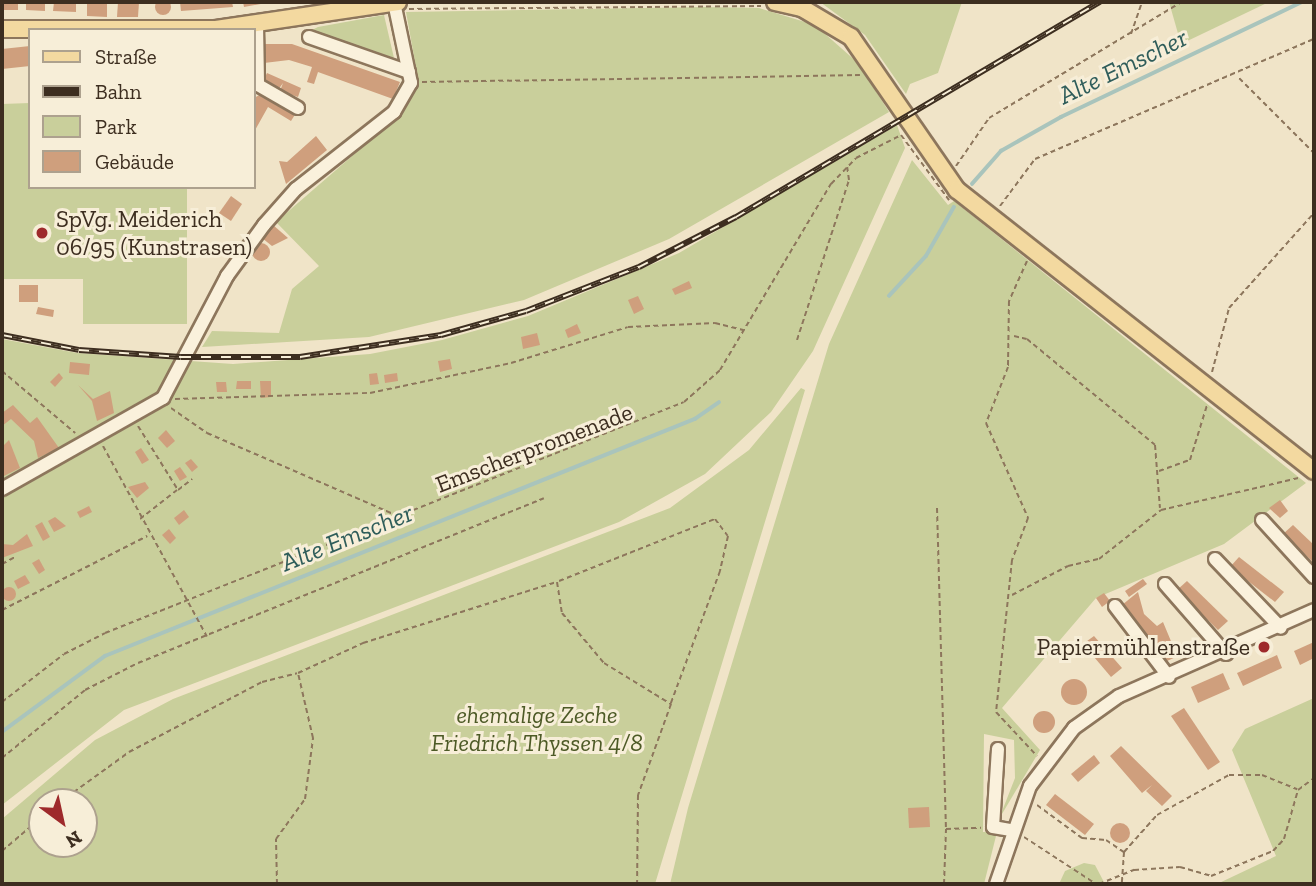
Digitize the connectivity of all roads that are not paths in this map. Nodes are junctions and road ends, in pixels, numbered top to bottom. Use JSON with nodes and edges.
{"nodes":[{"id":1,"x":400,"y":4,"type":"edge"},
{"id":2,"x":772,"y":4,"type":"edge"},
{"id":3,"x":257,"y":25,"type":"junction"},
{"id":4,"x":66,"y":28,"type":"edge"},
{"id":5,"x":2,"y":29,"type":"edge"},
{"id":6,"x":28,"y":29,"type":"edge"},
{"id":7,"x":309,"y":37,"type":"dead end"},
{"id":8,"x":409,"y":72,"type":"junction"},
{"id":9,"x":298,"y":108,"type":"dead end"},
{"id":10,"x":1309,"y":474,"type":"edge"},
{"id":11,"x":2,"y":489,"type":"edge"},
{"id":12,"x":1262,"y":520,"type":"dead end"},
{"id":13,"x":1215,"y":559,"type":"dead end"},
{"id":14,"x":1314,"y":577,"type":"edge"},
{"id":15,"x":1165,"y":583,"type":"dead end"},
{"id":16,"x":1115,"y":606,"type":"dead end"},
{"id":17,"x":1314,"y":610,"type":"edge"},
{"id":18,"x":1282,"y":628,"type":"junction"},
{"id":19,"x":1226,"y":654,"type":"junction"},
{"id":20,"x":1169,"y":677,"type":"junction"},
{"id":21,"x":998,"y":748,"type":"dead end"},
{"id":22,"x":1010,"y":830,"type":"junction"},
{"id":23,"x":996,"y":884,"type":"edge"}],
"edges":[{"from":1,"to":3,"type":"main road"},
{"from":1,"to":8,"type":"street"},
{"from":2,"to":10,"type":"main road"},
{"from":3,"to":4,"type":"main road"},
{"from":3,"to":9,"type":"street"},
{"from":5,"to":6,"type":"main road"},
{"from":7,"to":8,"type":"street"},
{"from":8,"to":11,"type":"street"},
{"from":12,"to":14,"type":"street"},
{"from":13,"to":18,"type":"street"},
{"from":15,"to":19,"type":"street"},
{"from":16,"to":20,"type":"street"},
{"from":17,"to":18,"type":"street"},
{"from":18,"to":19,"type":"street"},
{"from":19,"to":20,"type":"street"},
{"from":20,"to":22,"type":"street"},
{"from":21,"to":22,"type":"street"},
{"from":22,"to":23,"type":"street"}]}
